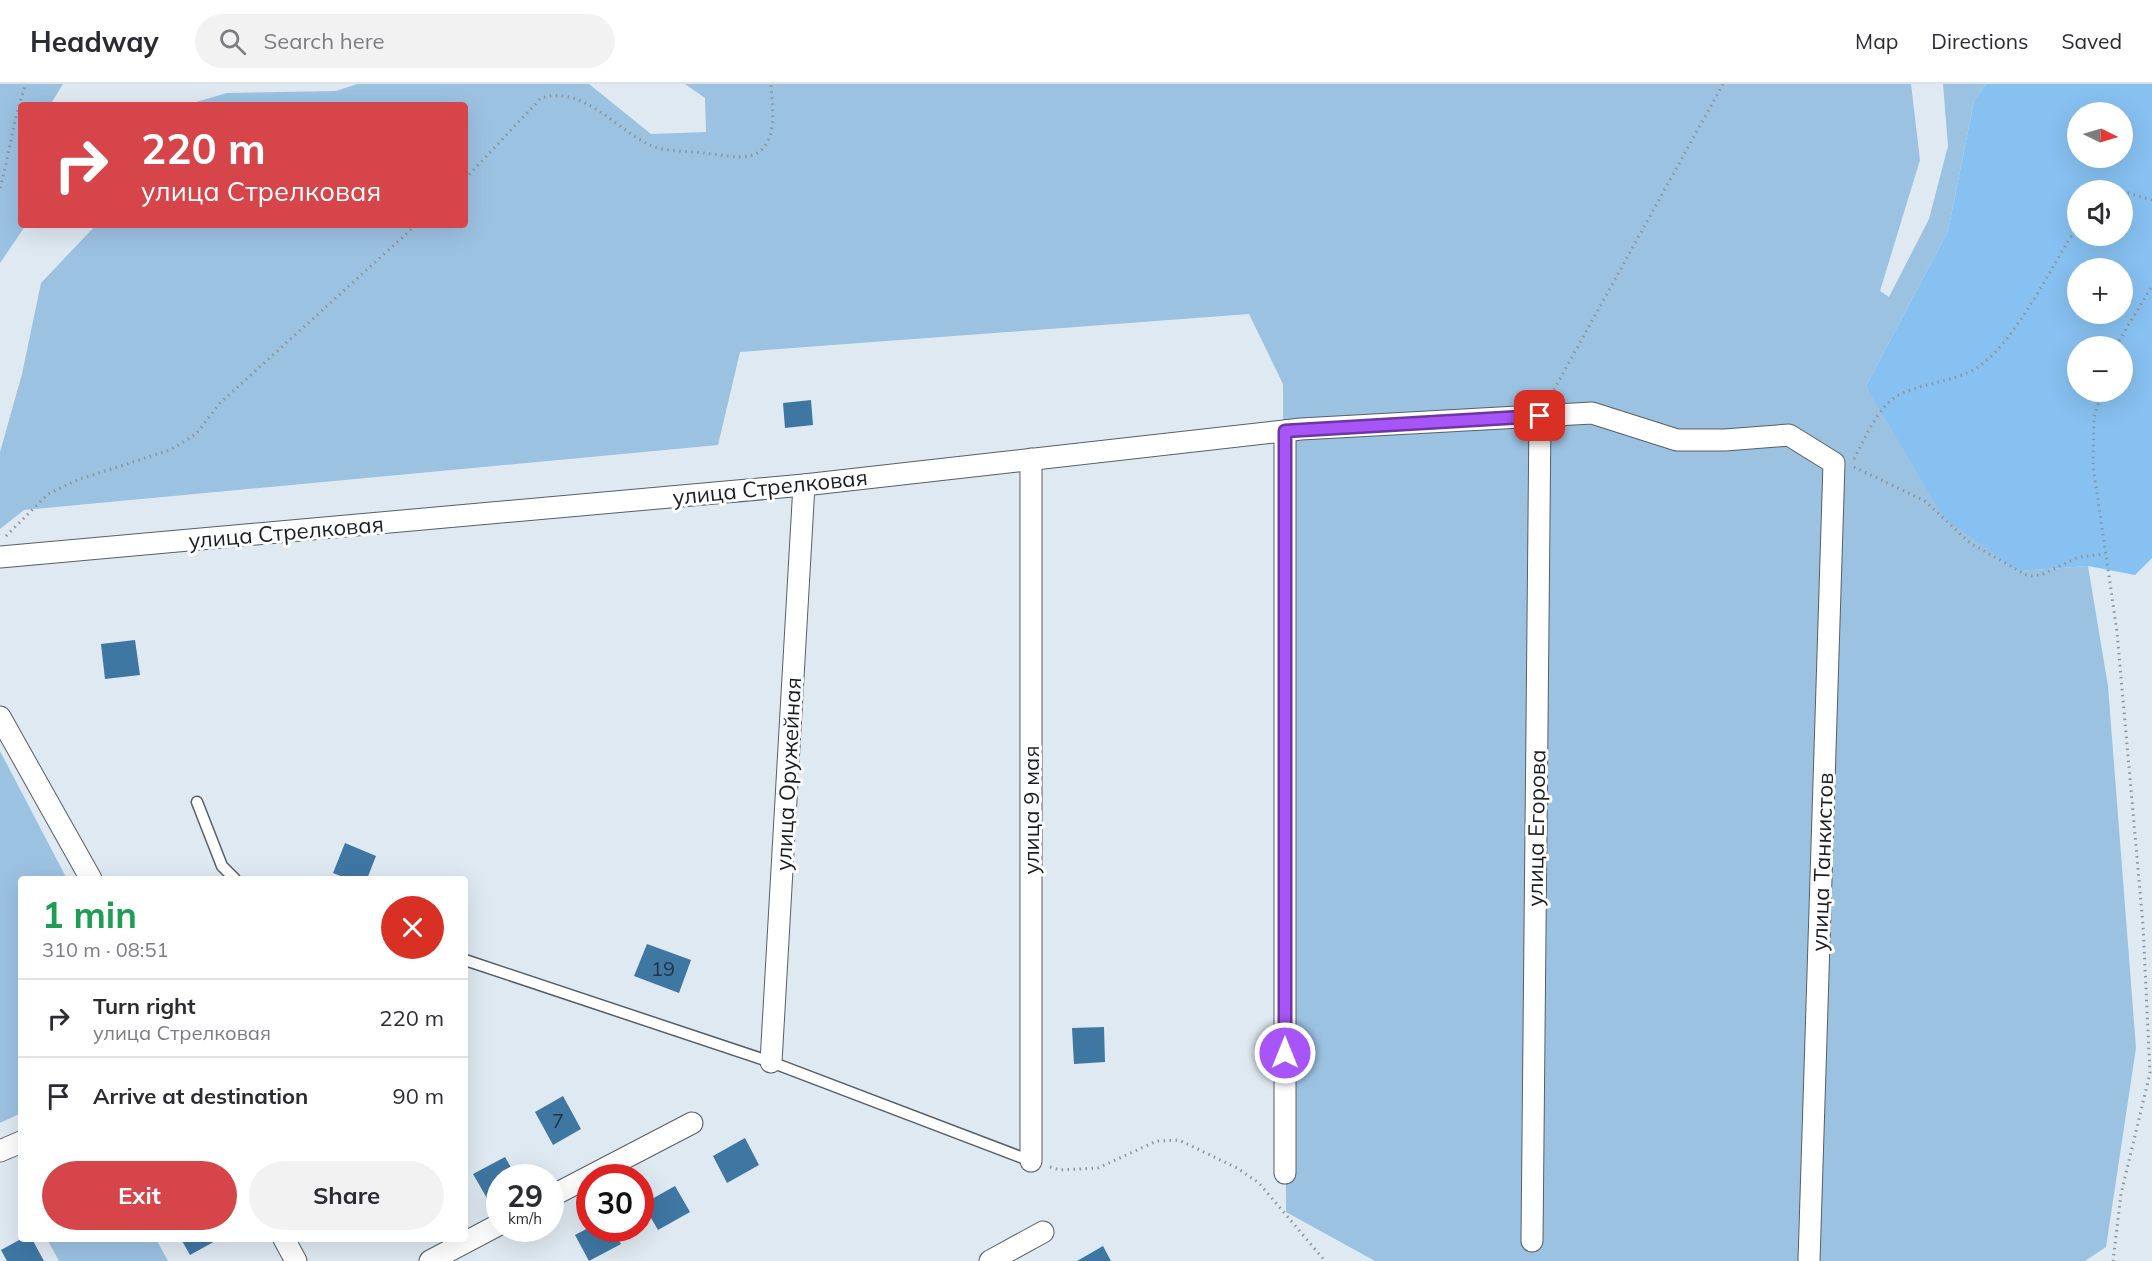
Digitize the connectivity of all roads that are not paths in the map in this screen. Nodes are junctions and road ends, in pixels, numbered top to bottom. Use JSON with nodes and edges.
{"nodes":[{"id":1,"x":1540,"y":416,"type":"junction"},
{"id":2,"x":1285,"y":431,"type":"junction"},
{"id":3,"x":1031,"y":459,"type":"junction"},
{"id":4,"x":1834,"y":463,"type":"joint"},
{"id":5,"x":804,"y":485,"type":"junction"},
{"id":6,"x":0,"y":558,"type":"edge"},
{"id":7,"x":0,"y":717,"type":"edge"},
{"id":8,"x":197,"y":802,"type":"dead end"},
{"id":9,"x":89,"y":876,"type":"edge"},
{"id":10,"x":232,"y":876,"type":"edge"},
{"id":11,"x":468,"y":961,"type":"edge"},
{"id":12,"x":771,"y":1062,"type":"junction"},
{"id":13,"x":692,"y":1122,"type":"dead end"},
{"id":14,"x":18,"y":1143,"type":"edge"},
{"id":15,"x":0,"y":1151,"type":"edge"},
{"id":16,"x":1031,"y":1161,"type":"joint"},
{"id":17,"x":1285,"y":1173,"type":"dead end"},
{"id":18,"x":564,"y":1190,"type":"edge"},
{"id":19,"x":486,"y":1231,"type":"edge"},
{"id":20,"x":1043,"y":1232,"type":"dead end"},
{"id":21,"x":1532,"y":1240,"type":"dead end"},
{"id":22,"x":468,"y":1241,"type":"edge"},
{"id":23,"x":286,"y":1242,"type":"edge"},
{"id":24,"x":466,"y":1242,"type":"edge"},
{"id":25,"x":296,"y":1261,"type":"edge"},
{"id":26,"x":430,"y":1261,"type":"edge"},
{"id":27,"x":990,"y":1261,"type":"edge"},
{"id":28,"x":1809,"y":1261,"type":"edge"}],
"edges":[{"from":1,"to":2,"type":"street","name":"улица Стрелковая"},
{"from":1,"to":4,"type":"street","name":"улица Стрелковая"},
{"from":1,"to":21,"type":"street","name":"улица Егорова"},
{"from":2,"to":3,"type":"street","name":"улица Стрелковая"},
{"from":2,"to":17,"type":"street"},
{"from":3,"to":5,"type":"street","name":"улица Стрелковая"},
{"from":3,"to":16,"type":"street","name":"улица 9 мая"},
{"from":4,"to":28,"type":"street","name":"улица Танкистов"},
{"from":5,"to":6,"type":"street","name":"улица Стрелковая"},
{"from":5,"to":12,"type":"street","name":"улица Оружейная"},
{"from":7,"to":9,"type":"street"},
{"from":8,"to":10,"type":"lane"},
{"from":11,"to":12,"type":"lane"},
{"from":12,"to":16,"type":"lane"},
{"from":13,"to":18,"type":"street"},
{"from":14,"to":15,"type":"street"},
{"from":19,"to":22,"type":"street"},
{"from":20,"to":27,"type":"street"},
{"from":23,"to":25,"type":"street"},
{"from":24,"to":26,"type":"street"}]}
